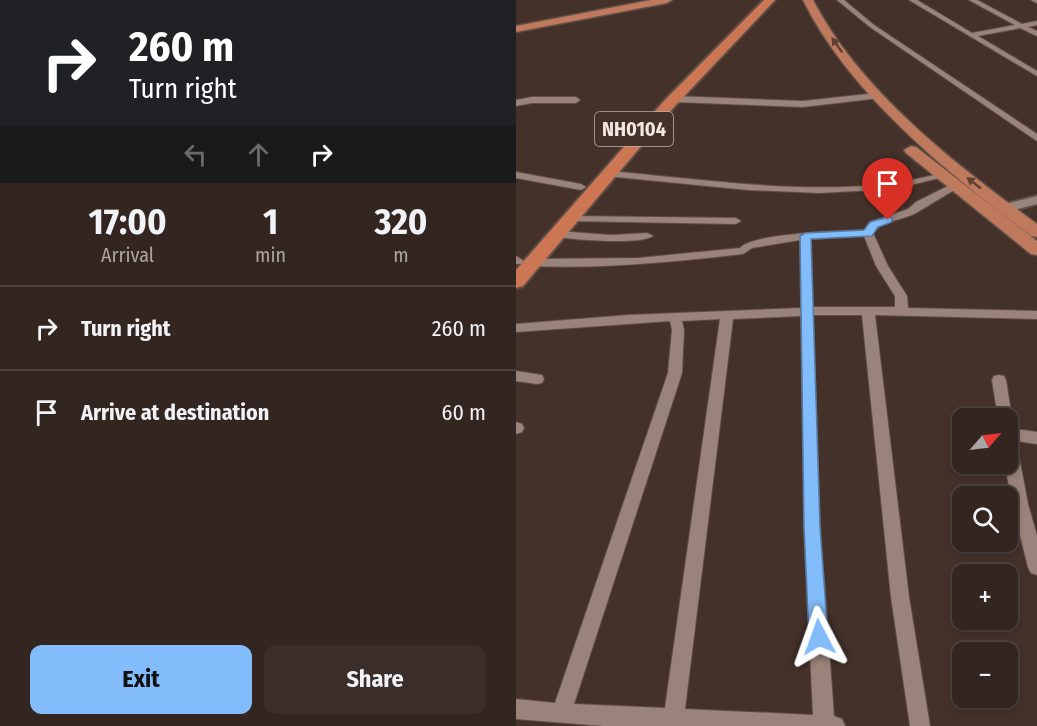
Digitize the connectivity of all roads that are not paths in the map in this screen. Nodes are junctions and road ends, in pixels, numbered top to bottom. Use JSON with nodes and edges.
{"nodes":[{"id":1,"x":668,"y":0,"type":"edge"},
{"id":2,"x":808,"y":0,"type":"edge"},
{"id":3,"x":840,"y":0,"type":"edge"},
{"id":4,"x":912,"y":0,"type":"edge"},
{"id":5,"x":972,"y":0,"type":"edge"},
{"id":6,"x":765,"y":1,"type":"edge"},
{"id":7,"x":1037,"y":23,"type":"edge"},
{"id":8,"x":1022,"y":26,"type":"junction"},
{"id":9,"x":516,"y":29,"type":"edge"},
{"id":10,"x":1037,"y":34,"type":"edge"},
{"id":11,"x":971,"y":35,"type":"junction"},
{"id":12,"x":1037,"y":75,"type":"edge"},
{"id":13,"x":877,"y":96,"type":"junction"},
{"id":14,"x":860,"y":98,"type":"junction"},
{"id":15,"x":674,"y":99,"type":"junction"},
{"id":16,"x":576,"y":100,"type":"dead end"},
{"id":17,"x":516,"y":103,"type":"edge"},
{"id":18,"x":1037,"y":138,"type":"edge"},
{"id":19,"x":609,"y":174,"type":"junction"},
{"id":20,"x":516,"y":175,"type":"edge"},
{"id":21,"x":948,"y":181,"type":"junction"},
{"id":22,"x":581,"y":188,"type":"junction"},
{"id":23,"x":1037,"y":200,"type":"edge"},
{"id":24,"x":1037,"y":211,"type":"edge"},
{"id":25,"x":1011,"y":213,"type":"junction"},
{"id":26,"x":571,"y":219,"type":"junction"},
{"id":27,"x":736,"y":221,"type":"dead end"},
{"id":28,"x":1037,"y":232,"type":"edge"},
{"id":29,"x":868,"y":233,"type":"junction"},
{"id":30,"x":558,"y":234,"type":"junction"},
{"id":31,"x":647,"y":236,"type":"dead end"},
{"id":32,"x":805,"y":236,"type":"junction"},
{"id":33,"x":1037,"y":250,"type":"edge"},
{"id":34,"x":520,"y":261,"type":"edge"},
{"id":35,"x":516,"y":282,"type":"edge"},
{"id":36,"x":808,"y":311,"type":"junction"},
{"id":37,"x":868,"y":311,"type":"junction"},
{"id":38,"x":902,"y":312,"type":"junction"},
{"id":39,"x":727,"y":314,"type":"junction"},
{"id":40,"x":1037,"y":315,"type":"edge"},
{"id":41,"x":675,"y":316,"type":"junction"},
{"id":42,"x":516,"y":328,"type":"edge"},
{"id":43,"x":516,"y":376,"type":"edge"},
{"id":44,"x":537,"y":379,"type":"dead end"},
{"id":45,"x":999,"y":380,"type":"dead end"},
{"id":46,"x":1003,"y":408,"type":"edge"},
{"id":47,"x":1018,"y":437,"type":"edge"},
{"id":48,"x":1037,"y":438,"type":"edge"},
{"id":49,"x":1015,"y":474,"type":"edge"},
{"id":50,"x":1037,"y":567,"type":"edge"},
{"id":51,"x":516,"y":709,"type":"edge"},
{"id":52,"x":561,"y":714,"type":"junction"},
{"id":53,"x":674,"y":719,"type":"junction"},
{"id":54,"x":824,"y":726,"type":"edge"},
{"id":55,"x":835,"y":726,"type":"edge"},
{"id":56,"x":920,"y":726,"type":"edge"}],
"edges":[{"from":1,"to":9,"type":"main road"},
{"from":13,"to":2,"type":"main road","one_way":true},
{"from":3,"to":18,"type":"street"},
{"from":4,"to":11,"type":"street"},
{"from":5,"to":8,"type":"street"},
{"from":6,"to":15,"type":"highway","number":"NH0104"},
{"from":6,"to":22,"type":"highway","number":"NH0104"},
{"from":7,"to":8,"type":"street"},
{"from":8,"to":10,"type":"street"},
{"from":8,"to":11,"type":"street"},
{"from":11,"to":12,"type":"street"},
{"from":13,"to":14,"type":"street"},
{"from":25,"to":13,"type":"main road","one_way":true},
{"from":14,"to":15,"type":"street"},
{"from":14,"to":21,"type":"main road"},
{"from":15,"to":19,"type":"highway","number":"NH0104"},
{"from":16,"to":17,"type":"street"},
{"from":19,"to":21,"type":"street"},
{"from":19,"to":26,"type":"highway","number":"NH0104"},
{"from":20,"to":22,"type":"street"},
{"from":21,"to":29,"type":"street"},
{"from":21,"to":33,"type":"main road"},
{"from":22,"to":34,"type":"highway","number":"NH0104"},
{"from":23,"to":25,"type":"street"},
{"from":24,"to":25,"type":"street"},
{"from":25,"to":28,"type":"main road"},
{"from":26,"to":27,"type":"street"},
{"from":26,"to":30,"type":"highway","number":"NH0104"},
{"from":29,"to":32,"type":"street"},
{"from":29,"to":38,"type":"street"},
{"from":30,"to":31,"type":"street"},
{"from":30,"to":34,"type":"highway","number":"NH0104"},
{"from":32,"to":34,"type":"street"},
{"from":32,"to":36,"type":"street"},
{"from":34,"to":35,"type":"highway","number":"NH0104"},
{"from":36,"to":37,"type":"street"},
{"from":36,"to":39,"type":"street"},
{"from":36,"to":54,"type":"street"},
{"from":37,"to":38,"type":"street"},
{"from":37,"to":56,"type":"street"},
{"from":38,"to":40,"type":"street"},
{"from":39,"to":41,"type":"street"},
{"from":39,"to":53,"type":"street"},
{"from":41,"to":42,"type":"street"},
{"from":41,"to":52,"type":"street"},
{"from":43,"to":44,"type":"street"},
{"from":45,"to":46,"type":"street"},
{"from":47,"to":48,"type":"street"},
{"from":49,"to":50,"type":"street"},
{"from":51,"to":52,"type":"street"},
{"from":52,"to":53,"type":"street"},
{"from":53,"to":54,"type":"street"},
{"from":54,"to":55,"type":"street"}]}
